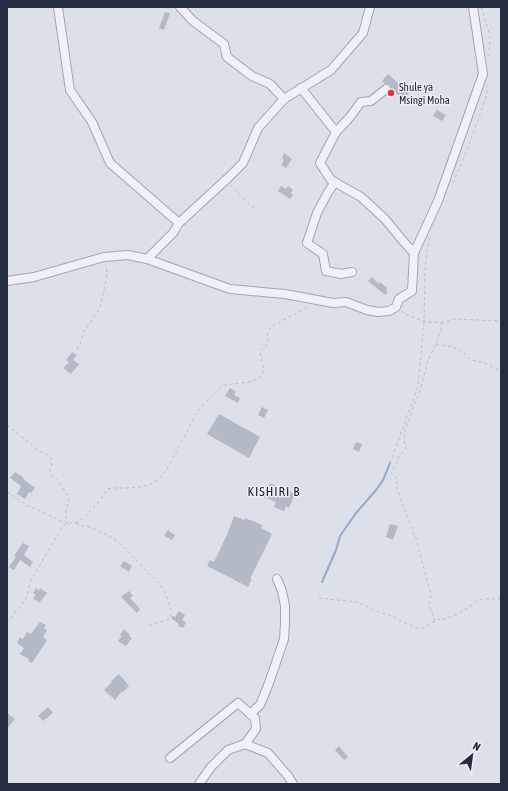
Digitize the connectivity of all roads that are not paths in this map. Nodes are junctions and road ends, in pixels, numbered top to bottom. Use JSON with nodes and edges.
{"nodes":[{"id":1,"x":58,"y":7,"type":"edge"},
{"id":2,"x":180,"y":7,"type":"edge"},
{"id":3,"x":370,"y":7,"type":"edge"},
{"id":4,"x":473,"y":7,"type":"edge"},
{"id":5,"x":301,"y":88,"type":"junction"},
{"id":6,"x":386,"y":88,"type":"dead end"},
{"id":7,"x":284,"y":99,"type":"junction"},
{"id":8,"x":336,"y":132,"type":"junction"},
{"id":9,"x":335,"y":182,"type":"junction"},
{"id":10,"x":179,"y":223,"type":"junction"},
{"id":11,"x":414,"y":253,"type":"junction"},
{"id":12,"x":147,"y":259,"type":"junction"},
{"id":13,"x":352,"y":272,"type":"dead end"},
{"id":14,"x":7,"y":281,"type":"edge"},
{"id":15,"x":277,"y":579,"type":"dead end"},
{"id":16,"x":250,"y":714,"type":"junction"},
{"id":17,"x":245,"y":744,"type":"junction"},
{"id":18,"x":170,"y":758,"type":"dead end"},
{"id":19,"x":198,"y":784,"type":"edge"},
{"id":20,"x":293,"y":784,"type":"edge"}],
"edges":[{"from":1,"to":10,"type":"street"},
{"from":2,"to":7,"type":"street"},
{"from":3,"to":5,"type":"street"},
{"from":4,"to":11,"type":"street"},
{"from":5,"to":7,"type":"street"},
{"from":5,"to":8,"type":"street"},
{"from":6,"to":8,"type":"street"},
{"from":7,"to":10,"type":"street"},
{"from":8,"to":9,"type":"street"},
{"from":9,"to":11,"type":"street"},
{"from":9,"to":13,"type":"street"},
{"from":10,"to":12,"type":"street"},
{"from":11,"to":12,"type":"street"},
{"from":12,"to":14,"type":"street"},
{"from":15,"to":16,"type":"street"},
{"from":16,"to":17,"type":"street"},
{"from":16,"to":18,"type":"street"},
{"from":17,"to":19,"type":"street"},
{"from":17,"to":20,"type":"street"}]}
